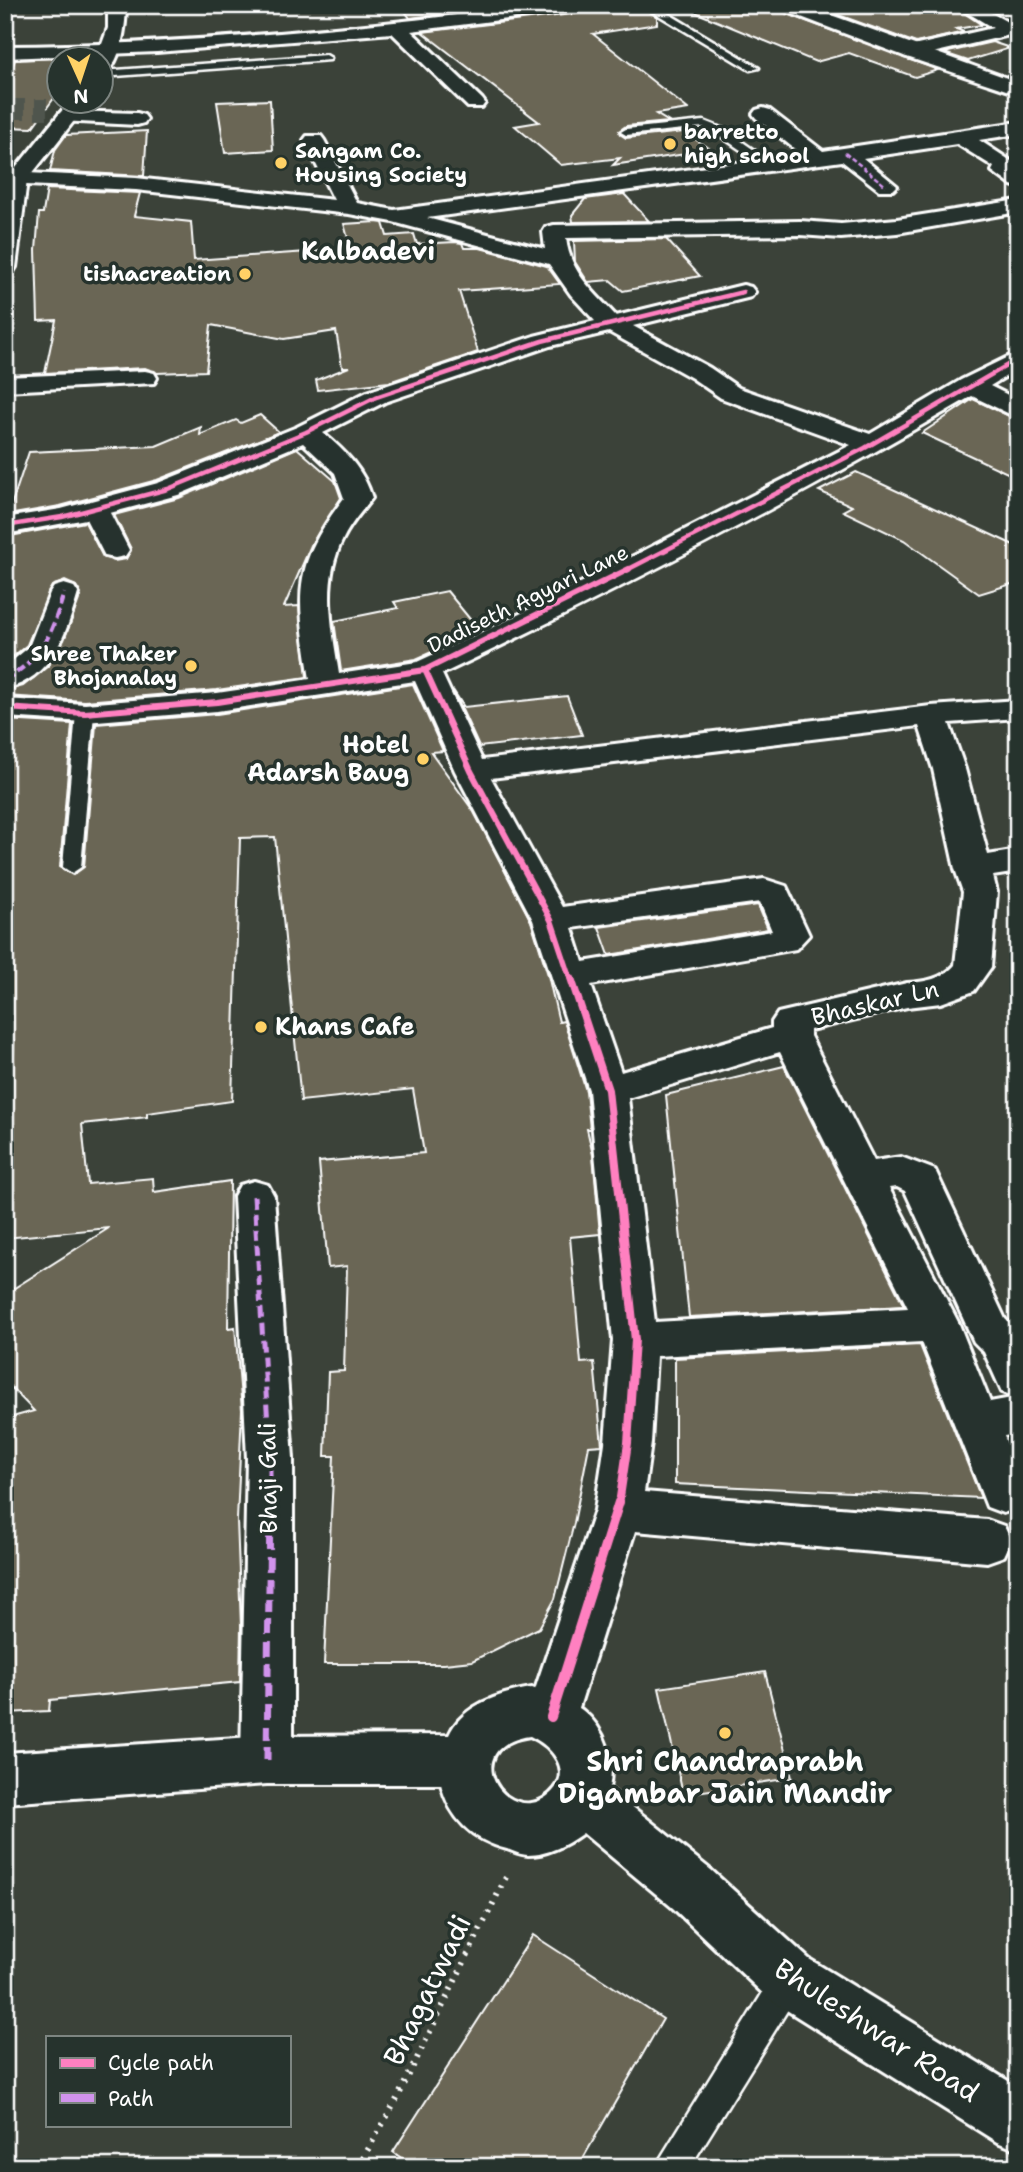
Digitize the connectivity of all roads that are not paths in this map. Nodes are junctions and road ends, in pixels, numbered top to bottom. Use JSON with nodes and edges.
{"nodes":[{"id":1,"x":117,"y":5,"type":"edge"},
{"id":2,"x":427,"y":5,"type":"edge"},
{"id":3,"x":580,"y":5,"type":"edge"},
{"id":4,"x":647,"y":5,"type":"edge"},
{"id":5,"x":786,"y":5,"type":"edge"},
{"id":6,"x":964,"y":5,"type":"edge"},
{"id":7,"x":493,"y":11,"type":"edge"},
{"id":8,"x":442,"y":24,"type":"junction"},
{"id":9,"x":398,"y":28,"type":"junction"},
{"id":10,"x":1012,"y":29,"type":"edge"},
{"id":11,"x":113,"y":46,"type":"edge"},
{"id":12,"x":5,"y":52,"type":"edge"},
{"id":13,"x":911,"y":52,"type":"junction"},
{"id":14,"x":46,"y":55,"type":"edge"},
{"id":15,"x":116,"y":58,"type":"edge"},
{"id":16,"x":326,"y":58,"type":"dead end"},
{"id":17,"x":754,"y":68,"type":"dead end"},
{"id":18,"x":116,"y":73,"type":"edge"},
{"id":19,"x":1018,"y":88,"type":"edge"},
{"id":20,"x":475,"y":103,"type":"dead end"},
{"id":21,"x":763,"y":114,"type":"dead end"},
{"id":22,"x":61,"y":116,"type":"edge"},
{"id":23,"x":116,"y":116,"type":"edge"},
{"id":24,"x":137,"y":119,"type":"dead end"},
{"id":25,"x":1018,"y":128,"type":"edge"},
{"id":26,"x":626,"y":132,"type":"dead end"},
{"id":27,"x":960,"y":137,"type":"junction"},
{"id":28,"x":314,"y":139,"type":"dead end"},
{"id":29,"x":845,"y":153,"type":"junction"},
{"id":30,"x":818,"y":157,"type":"junction"},
{"id":31,"x":1011,"y":162,"type":"edge"},
{"id":32,"x":768,"y":164,"type":"junction"},
{"id":33,"x":11,"y":179,"type":"edge"},
{"id":34,"x":1018,"y":181,"type":"edge"},
{"id":35,"x":886,"y":186,"type":"dead end"},
{"id":36,"x":543,"y":196,"type":"junction"},
{"id":37,"x":1018,"y":206,"type":"edge"},
{"id":38,"x":349,"y":208,"type":"junction"},
{"id":39,"x":394,"y":216,"type":"junction"},
{"id":40,"x":554,"y":232,"type":"junction"},
{"id":41,"x":557,"y":259,"type":"junction"},
{"id":42,"x":5,"y":267,"type":"edge"},
{"id":43,"x":743,"y":292,"type":"dead end"},
{"id":44,"x":610,"y":323,"type":"junction"},
{"id":45,"x":1018,"y":359,"type":"edge"},
{"id":46,"x":145,"y":379,"type":"dead end"},
{"id":47,"x":5,"y":384,"type":"edge"},
{"id":48,"x":970,"y":385,"type":"junction"},
{"id":49,"x":1018,"y":410,"type":"edge"},
{"id":50,"x":306,"y":432,"type":"junction"},
{"id":51,"x":873,"y":444,"type":"junction"},
{"id":52,"x":93,"y":508,"type":"junction"},
{"id":53,"x":5,"y":526,"type":"edge"},
{"id":54,"x":115,"y":550,"type":"dead end"},
{"id":55,"x":64,"y":593,"type":"dead end"},
{"id":56,"x":425,"y":670,"type":"junction"},
{"id":57,"x":5,"y":680,"type":"edge"},
{"id":58,"x":326,"y":685,"type":"junction"},
{"id":59,"x":5,"y":708,"type":"edge"},
{"id":60,"x":1018,"y":709,"type":"edge"},
{"id":61,"x":85,"y":713,"type":"junction"},
{"id":62,"x":931,"y":715,"type":"junction"},
{"id":63,"x":471,"y":771,"type":"junction"},
{"id":64,"x":1018,"y":861,"type":"edge"},
{"id":65,"x":72,"y":867,"type":"dead end"},
{"id":66,"x":972,"y":869,"type":"junction"},
{"id":67,"x":567,"y":918,"type":"junction"},
{"id":68,"x":608,"y":970,"type":"junction"},
{"id":69,"x":569,"y":976,"type":"junction"},
{"id":70,"x":791,"y":1036,"type":"junction"},
{"id":71,"x":608,"y":1090,"type":"junction"},
{"id":72,"x":862,"y":1177,"type":"junction"},
{"id":73,"x":254,"y":1196,"type":"dead end"},
{"id":74,"x":937,"y":1324,"type":"junction"},
{"id":75,"x":635,"y":1340,"type":"junction"},
{"id":76,"x":1018,"y":1379,"type":"edge"},
{"id":77,"x":997,"y":1419,"type":"edge"},
{"id":78,"x":1003,"y":1493,"type":"dead end"},
{"id":79,"x":618,"y":1510,"type":"junction"},
{"id":80,"x":987,"y":1541,"type":"dead end"},
{"id":81,"x":551,"y":1717,"type":"junction"},
{"id":82,"x":467,"y":1759,"type":"junction"},
{"id":83,"x":267,"y":1760,"type":"junction"},
{"id":84,"x":5,"y":1779,"type":"edge"},
{"id":85,"x":581,"y":1798,"type":"junction"},
{"id":86,"x":789,"y":1979,"type":"junction"},
{"id":87,"x":1018,"y":2121,"type":"edge"},
{"id":88,"x":671,"y":2167,"type":"edge"}],
"edges":[{"from":1,"to":11,"type":"street"},
{"from":2,"to":8,"type":"street"},
{"from":3,"to":7,"type":"street"},
{"from":4,"to":17,"type":"lane"},
{"from":5,"to":13,"type":"street"},
{"from":6,"to":10,"type":"street"},
{"from":7,"to":8,"type":"street"},
{"from":8,"to":9,"type":"street"},
{"from":9,"to":15,"type":"street"},
{"from":9,"to":20,"type":"street"},
{"from":10,"to":13,"type":"street"},
{"from":12,"to":14,"type":"street"},
{"from":13,"to":19,"type":"street"},
{"from":16,"to":18,"type":"lane"},
{"from":21,"to":30,"type":"street"},
{"from":22,"to":33,"type":"street"},
{"from":23,"to":24,"type":"street"},
{"from":25,"to":27,"type":"street"},
{"from":26,"to":32,"type":"lane"},
{"from":27,"to":29,"type":"street"},
{"from":27,"to":31,"type":"street"},
{"from":28,"to":38,"type":"street"},
{"from":29,"to":30,"type":"street"},
{"from":29,"to":35,"type":"street"},
{"from":30,"to":32,"type":"street"},
{"from":31,"to":34,"type":"street"},
{"from":32,"to":36,"type":"street"},
{"from":33,"to":38,"type":"street"},
{"from":33,"to":42,"type":"street"},
{"from":36,"to":39,"type":"street"},
{"from":36,"to":40,"type":"street"},
{"from":37,"to":40,"type":"street"},
{"from":38,"to":39,"type":"street"},
{"from":39,"to":41,"type":"street"},
{"from":40,"to":41,"type":"street"},
{"from":41,"to":44,"type":"street"},
{"from":43,"to":44,"type":"street"},
{"from":44,"to":50,"type":"street"},
{"from":44,"to":51,"type":"street"},
{"from":45,"to":48,"type":"street","name":"Dadiseth Agyari Lane"},
{"from":46,"to":47,"type":"street"},
{"from":48,"to":49,"type":"street"},
{"from":48,"to":51,"type":"street","name":"Dadiseth Agyari Lane"},
{"from":50,"to":52,"type":"street"},
{"from":50,"to":58,"type":"street"},
{"from":51,"to":56,"type":"street","name":"Dadiseth Agyari Lane"},
{"from":52,"to":53,"type":"street"},
{"from":52,"to":54,"type":"street"},
{"from":55,"to":57,"type":"street"},
{"from":56,"to":58,"type":"street","name":"Dadiseth Agyari Lane"},
{"from":56,"to":63,"type":"street"},
{"from":58,"to":61,"type":"street","name":"Dadiseth Agyari Lane"},
{"from":59,"to":61,"type":"street","name":"Dadiseth Agyari Lane"},
{"from":60,"to":62,"type":"street"},
{"from":61,"to":65,"type":"lane"},
{"from":62,"to":63,"type":"street"},
{"from":62,"to":66,"type":"street"},
{"from":63,"to":67,"type":"street"},
{"from":64,"to":66,"type":"street"},
{"from":66,"to":70,"type":"street","name":"Bhaskar Ln"},
{"from":67,"to":68,"type":"street"},
{"from":67,"to":68,"type":"street"},
{"from":67,"to":69,"type":"street"},
{"from":68,"to":69,"type":"street"},
{"from":69,"to":71,"type":"street"},
{"from":70,"to":71,"type":"street","name":"Bhaskar Ln"},
{"from":70,"to":72,"type":"street"},
{"from":71,"to":75,"type":"street"},
{"from":72,"to":74,"type":"street"},
{"from":72,"to":76,"type":"street"},
{"from":73,"to":83,"type":"street","name":"Bhaji Gali"},
{"from":74,"to":75,"type":"street"},
{"from":74,"to":77,"type":"street"},
{"from":75,"to":79,"type":"street"},
{"from":77,"to":78,"type":"street"},
{"from":79,"to":80,"type":"street"},
{"from":79,"to":81,"type":"street"},
{"from":81,"to":82,"type":"street"},
{"from":81,"to":85,"type":"street"},
{"from":82,"to":83,"type":"street"},
{"from":82,"to":85,"type":"street"},
{"from":83,"to":84,"type":"street"},
{"from":85,"to":86,"type":"street","name":"Bhuleshwar Road"},
{"from":86,"to":87,"type":"street","name":"Bhuleshwar Road"},
{"from":86,"to":88,"type":"lane"}]}
